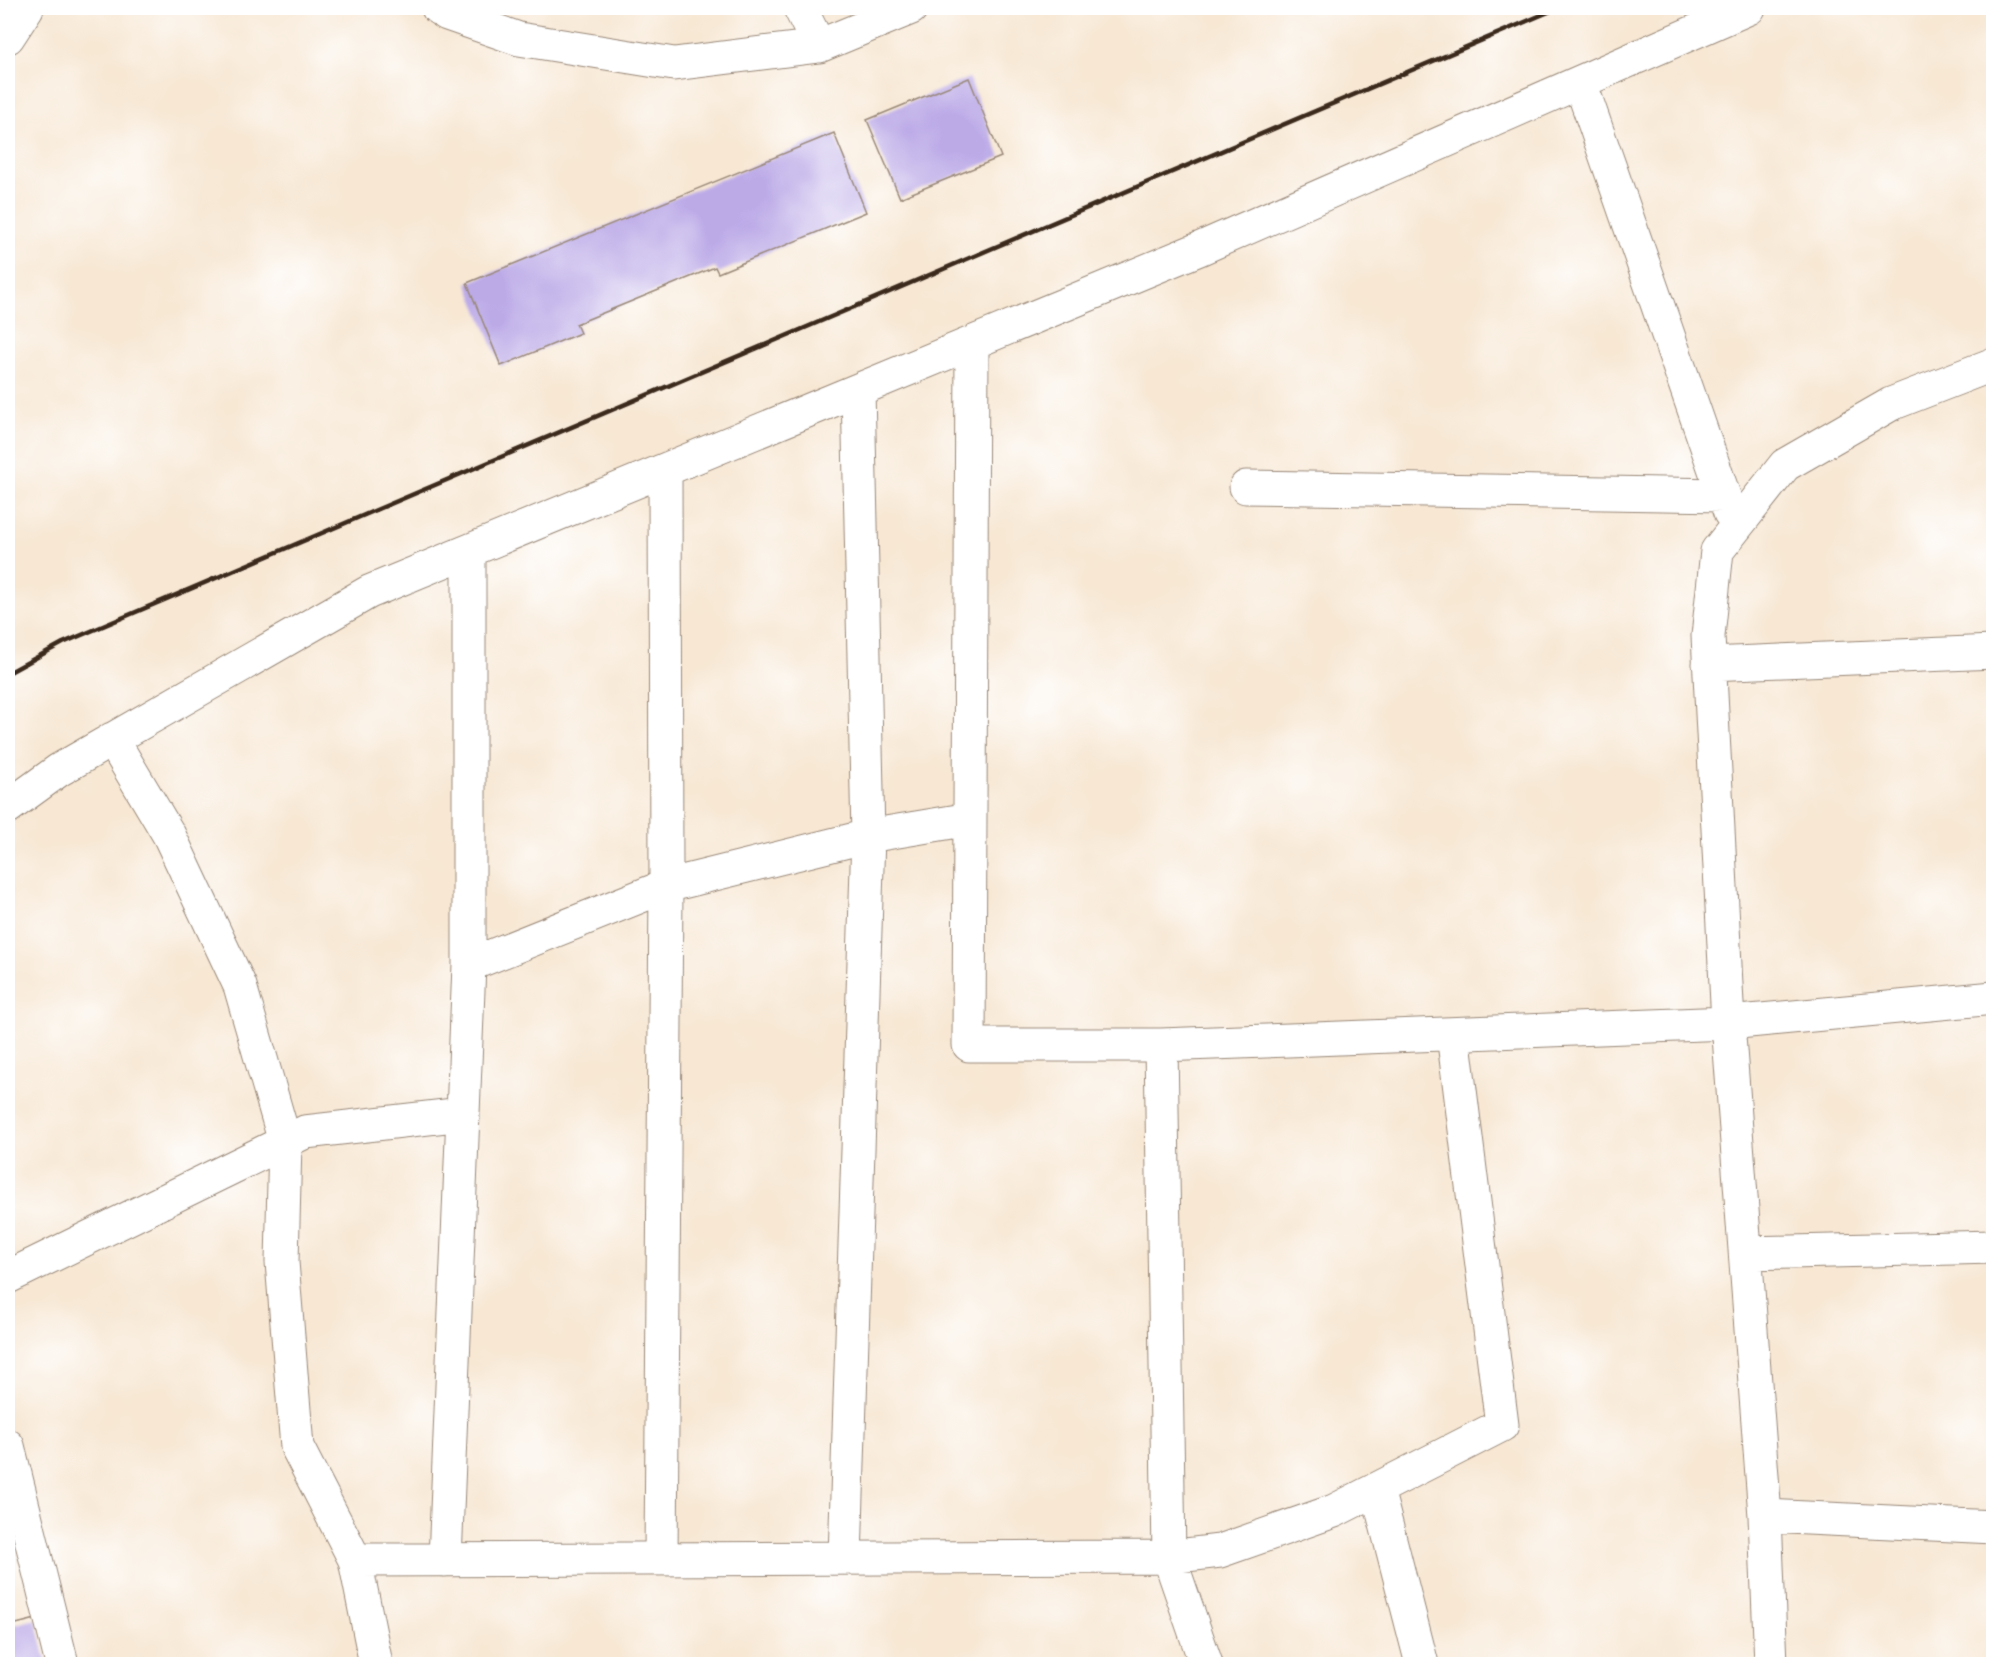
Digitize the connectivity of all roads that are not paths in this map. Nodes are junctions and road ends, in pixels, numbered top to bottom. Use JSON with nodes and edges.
{"nodes":[{"id":1,"x":27,"y":8,"type":"edge"},
{"id":2,"x":438,"y":8,"type":"edge"},
{"id":3,"x":800,"y":8,"type":"edge"},
{"id":4,"x":911,"y":8,"type":"edge"},
{"id":5,"x":1749,"y":8,"type":"edge"},
{"id":6,"x":8,"y":37,"type":"edge"},
{"id":7,"x":819,"y":46,"type":"junction"},
{"id":8,"x":1580,"y":82,"type":"junction"},
{"id":9,"x":972,"y":343,"type":"junction"},
{"id":10,"x":1994,"y":364,"type":"edge"},
{"id":11,"x":858,"y":390,"type":"junction"},
{"id":12,"x":665,"y":470,"type":"junction"},
{"id":13,"x":1246,"y":487,"type":"dead end"},
{"id":14,"x":1724,"y":495,"type":"junction"},
{"id":15,"x":1735,"y":528,"type":"junction"},
{"id":16,"x":469,"y":551,"type":"junction"},
{"id":17,"x":1994,"y":652,"type":"edge"},
{"id":18,"x":1709,"y":664,"type":"junction"},
{"id":19,"x":112,"y":739,"type":"junction"},
{"id":20,"x":8,"y":807,"type":"edge"},
{"id":21,"x":970,"y":819,"type":"junction"},
{"id":22,"x":868,"y":836,"type":"junction"},
{"id":23,"x":666,"y":886,"type":"junction"},
{"id":24,"x":469,"y":965,"type":"junction"},
{"id":25,"x":1994,"y":998,"type":"edge"},
{"id":26,"x":1728,"y":1023,"type":"junction"},
{"id":27,"x":1453,"y":1034,"type":"junction"},
{"id":28,"x":1161,"y":1045,"type":"junction"},
{"id":29,"x":463,"y":1114,"type":"junction"},
{"id":30,"x":285,"y":1142,"type":"junction"},
{"id":31,"x":1994,"y":1247,"type":"edge"},
{"id":32,"x":1746,"y":1253,"type":"junction"},
{"id":33,"x":8,"y":1277,"type":"edge"},
{"id":34,"x":8,"y":1446,"type":"edge"},
{"id":35,"x":1377,"y":1489,"type":"junction"},
{"id":36,"x":1765,"y":1516,"type":"junction"},
{"id":37,"x":1994,"y":1527,"type":"edge"},
{"id":38,"x":1169,"y":1557,"type":"junction"},
{"id":39,"x":661,"y":1558,"type":"junction"},
{"id":40,"x":845,"y":1558,"type":"junction"},
{"id":41,"x":355,"y":1560,"type":"junction"},
{"id":42,"x":445,"y":1560,"type":"junction"},
{"id":43,"x":62,"y":1665,"type":"edge"},
{"id":44,"x":376,"y":1665,"type":"edge"},
{"id":45,"x":1206,"y":1665,"type":"edge"},
{"id":46,"x":1422,"y":1665,"type":"edge"},
{"id":47,"x":1771,"y":1665,"type":"edge"}],
"edges":[{"from":1,"to":6,"type":"street"},
{"from":2,"to":7,"type":"street"},
{"from":3,"to":7,"type":"street"},
{"from":4,"to":7,"type":"street"},
{"from":5,"to":8,"type":"street"},
{"from":8,"to":9,"type":"street"},
{"from":8,"to":14,"type":"street"},
{"from":9,"to":11,"type":"street"},
{"from":9,"to":21,"type":"street"},
{"from":10,"to":15,"type":"street"},
{"from":11,"to":12,"type":"street"},
{"from":11,"to":22,"type":"street"},
{"from":12,"to":16,"type":"street"},
{"from":12,"to":23,"type":"street"},
{"from":13,"to":14,"type":"street"},
{"from":14,"to":15,"type":"street"},
{"from":15,"to":18,"type":"street"},
{"from":16,"to":19,"type":"street"},
{"from":16,"to":24,"type":"street"},
{"from":17,"to":18,"type":"street"},
{"from":18,"to":26,"type":"street"},
{"from":19,"to":20,"type":"street"},
{"from":19,"to":30,"type":"street"},
{"from":21,"to":22,"type":"street"},
{"from":21,"to":28,"type":"street"},
{"from":22,"to":23,"type":"street"},
{"from":22,"to":40,"type":"street"},
{"from":23,"to":24,"type":"street"},
{"from":23,"to":39,"type":"street"},
{"from":24,"to":29,"type":"street"},
{"from":25,"to":26,"type":"street"},
{"from":26,"to":27,"type":"street"},
{"from":26,"to":32,"type":"street"},
{"from":27,"to":28,"type":"street"},
{"from":27,"to":35,"type":"street"},
{"from":28,"to":38,"type":"street"},
{"from":29,"to":30,"type":"street"},
{"from":29,"to":42,"type":"street"},
{"from":30,"to":33,"type":"street"},
{"from":30,"to":41,"type":"street"},
{"from":31,"to":32,"type":"street"},
{"from":32,"to":36,"type":"street"},
{"from":34,"to":43,"type":"street"},
{"from":35,"to":38,"type":"street"},
{"from":35,"to":46,"type":"street"},
{"from":36,"to":37,"type":"street"},
{"from":36,"to":47,"type":"street"},
{"from":38,"to":40,"type":"street"},
{"from":38,"to":45,"type":"street"},
{"from":39,"to":40,"type":"street"},
{"from":39,"to":42,"type":"street"},
{"from":41,"to":42,"type":"street"},
{"from":41,"to":44,"type":"street"}]}
